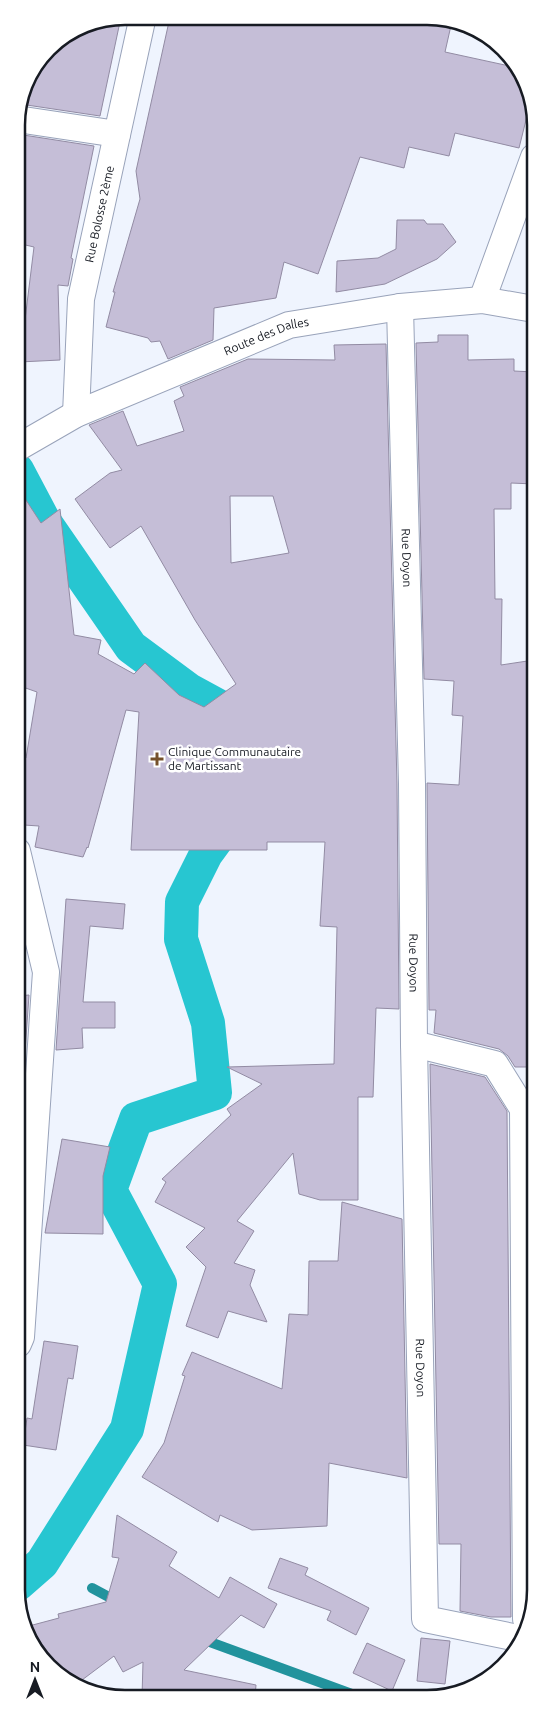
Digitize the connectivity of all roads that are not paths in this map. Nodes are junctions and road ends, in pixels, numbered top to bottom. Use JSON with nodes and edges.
{"nodes":[{"id":1,"x":141,"y":25,"type":"edge"},
{"id":2,"x":25,"y":120,"type":"edge"},
{"id":3,"x":117,"y":134,"type":"junction"},
{"id":4,"x":527,"y":176,"type":"edge"},
{"id":5,"x":482,"y":300,"type":"junction"},
{"id":6,"x":400,"y":307,"type":"junction"},
{"id":7,"x":527,"y":308,"type":"edge"},
{"id":8,"x":76,"y":414,"type":"junction"},
{"id":9,"x":25,"y":443,"type":"edge"},
{"id":10,"x":25,"y":884,"type":"edge"},
{"id":11,"x":414,"y":1044,"type":"junction"},
{"id":12,"x":527,"y":1106,"type":"edge"},
{"id":13,"x":25,"y":1279,"type":"edge"},
{"id":14,"x":527,"y":1448,"type":"edge"},
{"id":15,"x":526,"y":1602,"type":"edge"},
{"id":16,"x":515,"y":1637,"type":"edge"}],
"edges":[{"from":1,"to":3,"type":"street","name":"Rue Bolosse 2ème"},
{"from":2,"to":3,"type":"street"},
{"from":3,"to":8,"type":"street","name":"Rue Bolosse 2ème"},
{"from":4,"to":5,"type":"street"},
{"from":5,"to":6,"type":"street","name":"Route des Dalles"},
{"from":5,"to":7,"type":"street","name":"Route des Dalles"},
{"from":6,"to":8,"type":"street","name":"Route des Dalles"},
{"from":6,"to":11,"type":"street","name":"Rue Doyon"},
{"from":8,"to":9,"type":"street","name":"Route des Dalles"},
{"from":10,"to":13,"type":"street"},
{"from":11,"to":12,"type":"street"},
{"from":11,"to":16,"type":"street","name":"Rue Doyon"},
{"from":14,"to":15,"type":"street"}]}
